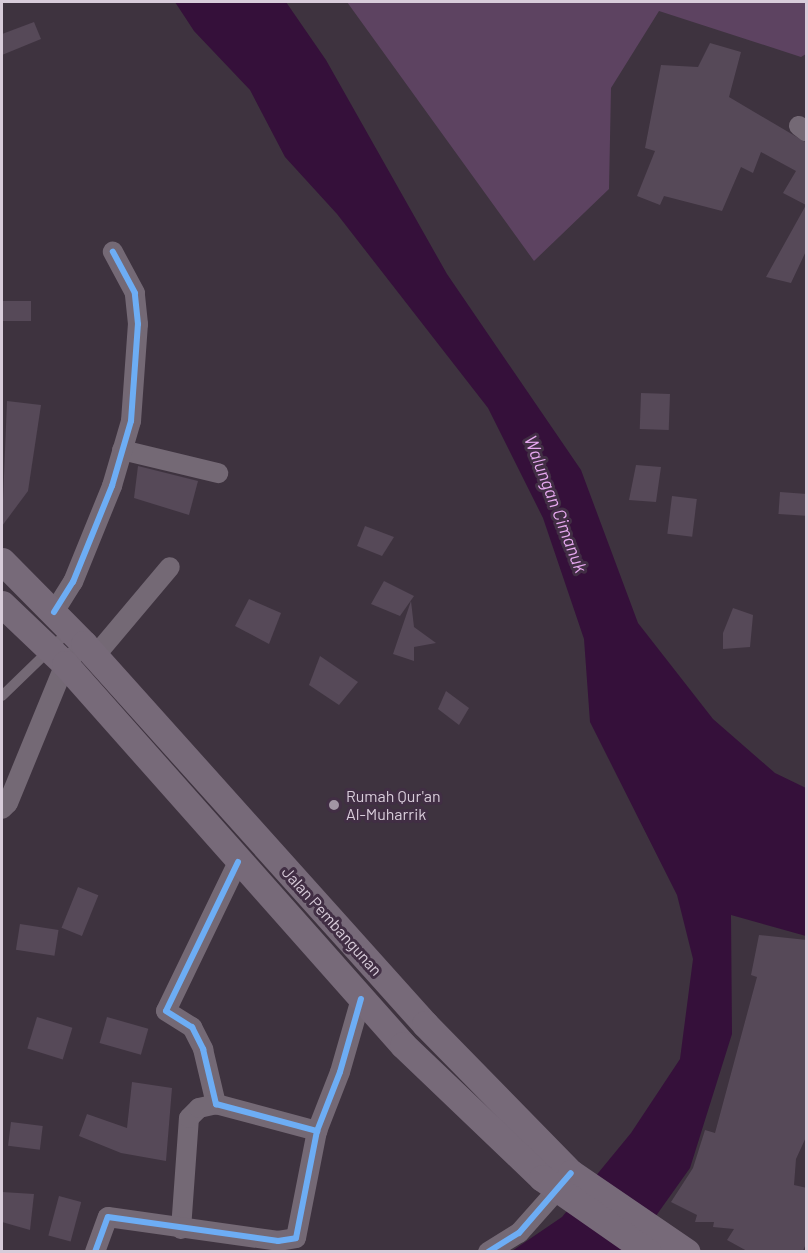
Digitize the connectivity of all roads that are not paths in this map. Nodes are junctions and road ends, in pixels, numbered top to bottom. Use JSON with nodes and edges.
{"nodes":[{"id":1,"x":113,"y":252,"type":"dead end"},
{"id":2,"x":122,"y":450,"type":"junction"},
{"id":3,"x":218,"y":473,"type":"dead end"},
{"id":4,"x":170,"y":567,"type":"dead end"},
{"id":5,"x":5,"y":571,"type":"edge"},
{"id":6,"x":2,"y":604,"type":"edge"},
{"id":7,"x":76,"y":635,"type":"junction"},
{"id":8,"x":57,"y":657,"type":"junction"},
{"id":9,"x":2,"y":696,"type":"edge"},
{"id":10,"x":2,"y":809,"type":"edge"},
{"id":11,"x":238,"y":862,"type":"junction"},
{"id":12,"x":361,"y":999,"type":"junction"},
{"id":13,"x":216,"y":1104,"type":"junction"},
{"id":14,"x":317,"y":1131,"type":"junction"},
{"id":15,"x":572,"y":1187,"type":"junction"},
{"id":16,"x":181,"y":1229,"type":"junction"},
{"id":17,"x":647,"y":1242,"type":"edge"},
{"id":18,"x":95,"y":1251,"type":"edge"},
{"id":19,"x":488,"y":1251,"type":"edge"},
{"id":20,"x":687,"y":1251,"type":"edge"}],
"edges":[{"from":1,"to":2,"type":"street"},
{"from":2,"to":3,"type":"street"},
{"from":2,"to":7,"type":"street"},
{"from":4,"to":7,"type":"street"},
{"from":5,"to":7,"type":"main road","name":"Jalan Pembangunan"},
{"from":6,"to":8,"type":"main road","name":"Jalan Pembangunan"},
{"from":7,"to":8,"type":"street"},
{"from":7,"to":15,"type":"main road","name":"Jalan Pembangunan"},
{"from":8,"to":9,"type":"lane"},
{"from":8,"to":10,"type":"street"},
{"from":8,"to":11,"type":"main road","name":"Jalan Pembangunan"},
{"from":11,"to":12,"type":"main road","name":"Jalan Pembangunan"},
{"from":11,"to":13,"type":"street"},
{"from":12,"to":14,"type":"street"},
{"from":12,"to":15,"type":"main road","name":"Jalan Pembangunan"},
{"from":13,"to":14,"type":"street"},
{"from":13,"to":16,"type":"street"},
{"from":14,"to":16,"type":"street"},
{"from":15,"to":17,"type":"main road","name":"Jalan Pembangunan"},
{"from":15,"to":19,"type":"street"},
{"from":16,"to":18,"type":"street"},
{"from":17,"to":20,"type":"main road","name":"Jalan Pembangunan"}]}
